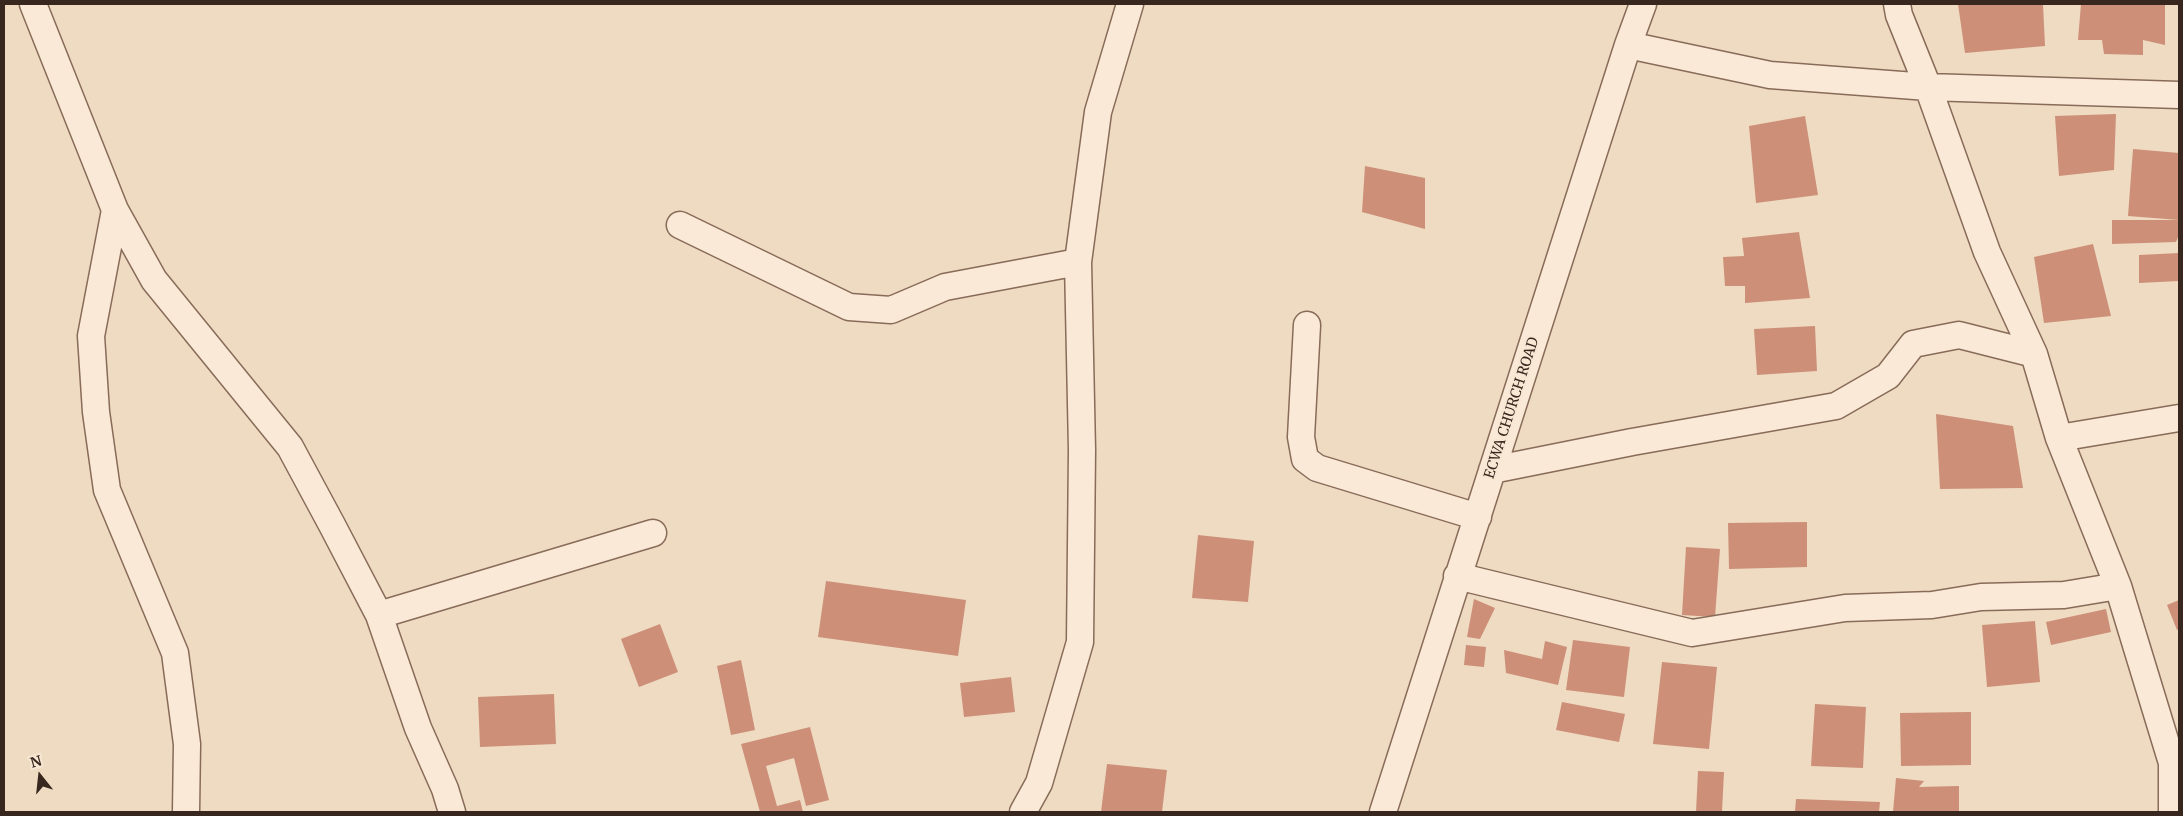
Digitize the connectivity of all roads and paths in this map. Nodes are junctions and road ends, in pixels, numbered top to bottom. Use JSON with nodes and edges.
{"nodes":[{"id":1,"x":33,"y":4,"type":"edge"},
{"id":2,"x":1130,"y":4,"type":"edge"},
{"id":3,"x":1643,"y":4,"type":"edge"},
{"id":4,"x":1897,"y":4,"type":"edge"},
{"id":5,"x":1628,"y":45,"type":"junction"},
{"id":6,"x":1928,"y":87,"type":"junction"},
{"id":7,"x":2179,"y":95,"type":"edge"},
{"id":8,"x":115,"y":210,"type":"junction"},
{"id":9,"x":680,"y":225,"type":"dead end"},
{"id":10,"x":1078,"y":262,"type":"junction"},
{"id":11,"x":1307,"y":326,"type":"dead end"},
{"id":12,"x":2034,"y":354,"type":"junction"},
{"id":13,"x":2179,"y":418,"type":"edge"},
{"id":14,"x":2059,"y":438,"type":"junction"},
{"id":15,"x":1492,"y":470,"type":"junction"},
{"id":16,"x":1478,"y":518,"type":"junction"},
{"id":17,"x":653,"y":533,"type":"dead end"},
{"id":18,"x":1457,"y":576,"type":"junction"},
{"id":19,"x":2118,"y":586,"type":"junction"},
{"id":20,"x":379,"y":615,"type":"junction"},
{"id":21,"x":2175,"y":762,"type":"edge"},
{"id":22,"x":186,"y":812,"type":"edge"},
{"id":23,"x":452,"y":812,"type":"edge"},
{"id":24,"x":1023,"y":812,"type":"edge"},
{"id":25,"x":1383,"y":812,"type":"edge"},
{"id":26,"x":2172,"y":812,"type":"edge"}],
"edges":[{"from":1,"to":8,"type":"street"},
{"from":2,"to":10,"type":"street"},
{"from":3,"to":5,"type":"street","name":"ECWA CHURCH ROAD"},
{"from":4,"to":6,"type":"street"},
{"from":5,"to":6,"type":"street"},
{"from":5,"to":15,"type":"street","name":"ECWA CHURCH ROAD"},
{"from":6,"to":7,"type":"street"},
{"from":6,"to":12,"type":"street"},
{"from":8,"to":20,"type":"street"},
{"from":8,"to":22,"type":"street"},
{"from":9,"to":10,"type":"street"},
{"from":10,"to":24,"type":"street"},
{"from":11,"to":16,"type":"street"},
{"from":12,"to":14,"type":"street"},
{"from":12,"to":15,"type":"street"},
{"from":13,"to":14,"type":"street"},
{"from":14,"to":19,"type":"street"},
{"from":15,"to":16,"type":"street","name":"ECWA CHURCH ROAD"},
{"from":16,"to":18,"type":"street","name":"ECWA CHURCH ROAD"},
{"from":17,"to":20,"type":"street"},
{"from":18,"to":19,"type":"street"},
{"from":18,"to":25,"type":"street","name":"ECWA CHURCH ROAD"},
{"from":19,"to":21,"type":"street"},
{"from":20,"to":23,"type":"street"},
{"from":21,"to":26,"type":"street"}]}
